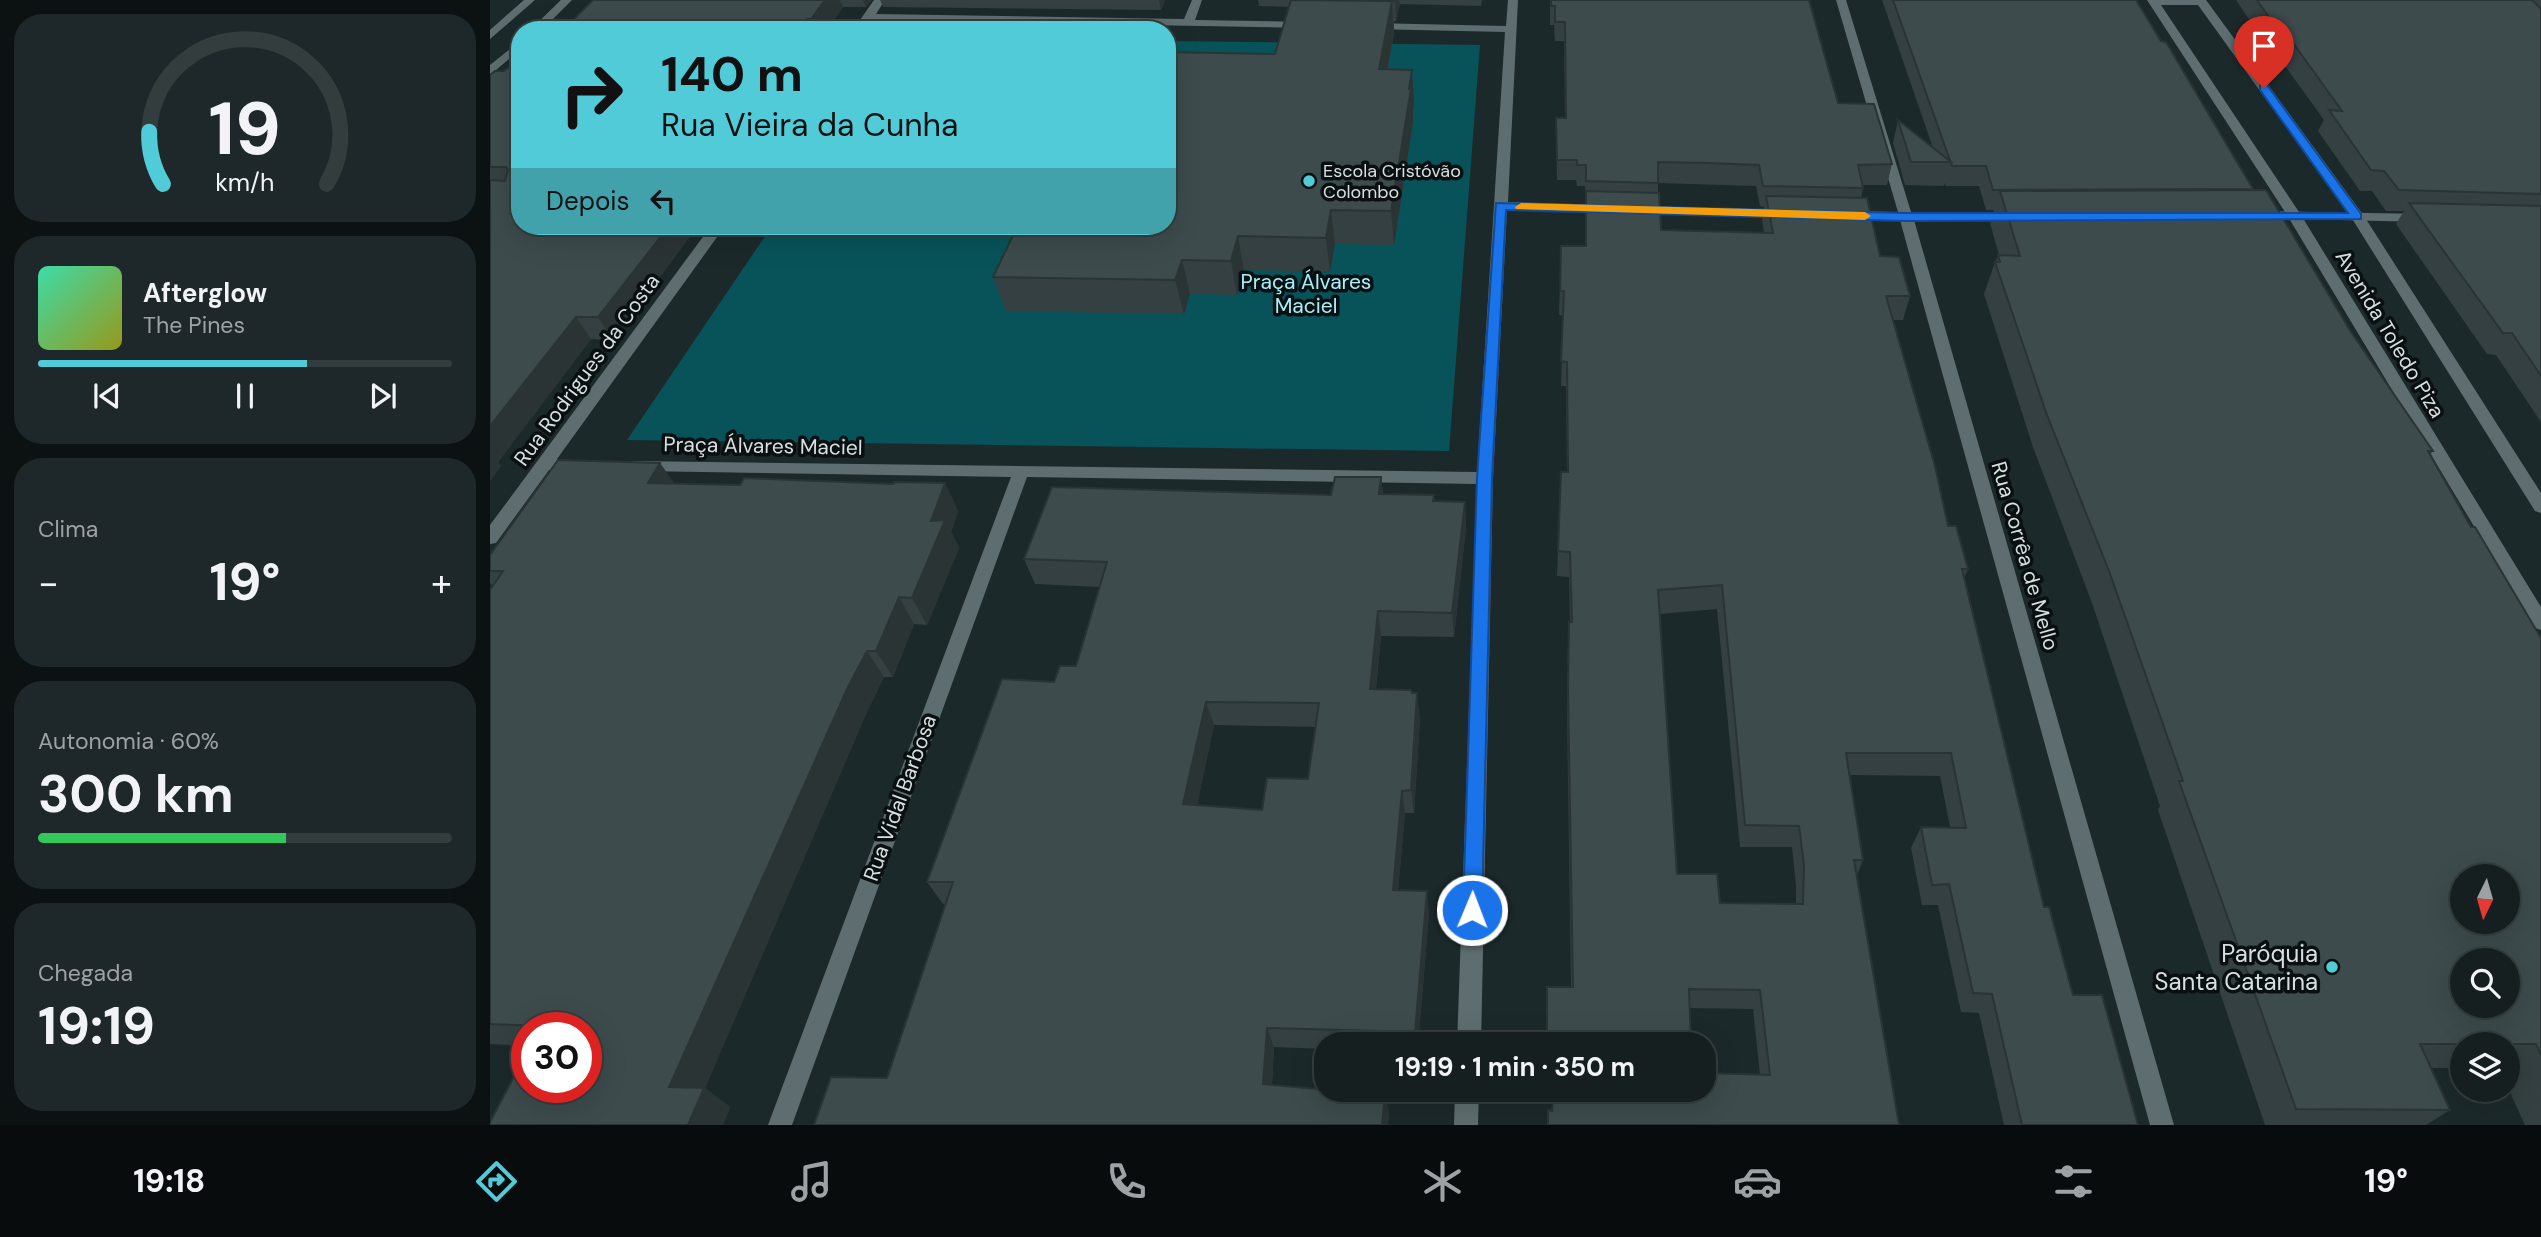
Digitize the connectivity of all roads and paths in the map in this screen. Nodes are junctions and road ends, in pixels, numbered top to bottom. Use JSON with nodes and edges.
{"nodes":[{"id":1,"x":530,"y":0,"type":"edge"},
{"id":2,"x":567,"y":0,"type":"edge"},
{"id":3,"x":880,"y":0,"type":"edge"},
{"id":4,"x":1198,"y":0,"type":"edge"},
{"id":5,"x":1514,"y":0,"type":"edge"},
{"id":6,"x":1841,"y":0,"type":"edge"},
{"id":7,"x":2152,"y":1,"type":"edge"},
{"id":8,"x":2201,"y":1,"type":"edge"},
{"id":9,"x":867,"y":18,"type":"junction"},
{"id":10,"x":545,"y":21,"type":"edge"},
{"id":11,"x":865,"y":21,"type":"edge"},
{"id":12,"x":1060,"y":21,"type":"edge"},
{"id":13,"x":1176,"y":23,"type":"edge"},
{"id":14,"x":1188,"y":23,"type":"junction"},
{"id":15,"x":1322,"y":25,"type":"edge"},
{"id":16,"x":1363,"y":26,"type":"edge"},
{"id":17,"x":1511,"y":29,"type":"junction"},
{"id":18,"x":490,"y":36,"type":"edge"},
{"id":19,"x":511,"y":52,"type":"edge"},
{"id":20,"x":490,"y":71,"type":"edge"},
{"id":21,"x":1501,"y":206,"type":"junction"},
{"id":22,"x":1794,"y":214,"type":"edge"},
{"id":23,"x":1836,"y":215,"type":"edge"},
{"id":24,"x":2239,"y":215,"type":"edge"},
{"id":25,"x":2294,"y":215,"type":"junction"},
{"id":26,"x":2031,"y":216,"type":"edge"},
{"id":27,"x":2357,"y":216,"type":"junction"},
{"id":28,"x":1906,"y":217,"type":"junction"},
{"id":29,"x":2436,"y":218,"type":"edge"},
{"id":30,"x":711,"y":235,"type":"edge"},
{"id":31,"x":544,"y":464,"type":"junction"},
{"id":32,"x":598,"y":465,"type":"edge"},
{"id":33,"x":625,"y":465,"type":"edge"},
{"id":34,"x":1021,"y":471,"type":"junction"},
{"id":35,"x":1485,"y":478,"type":"junction"},
{"id":36,"x":2541,"y":507,"type":"edge"},
{"id":37,"x":490,"y":538,"type":"edge"},
{"id":38,"x":2532,"y":596,"type":"edge"},
{"id":39,"x":2541,"y":623,"type":"edge"},
{"id":40,"x":1469,"y":1032,"type":"edge"},
{"id":41,"x":1467,"y":1102,"type":"edge"},
{"id":42,"x":780,"y":1125,"type":"edge"},
{"id":43,"x":1466,"y":1125,"type":"edge"},
{"id":44,"x":2162,"y":1125,"type":"edge"}],
"edges":[{"from":1,"to":18,"type":"street"},
{"from":2,"to":10,"type":"street"},
{"from":3,"to":9,"type":"street"},
{"from":4,"to":14,"type":"street"},
{"from":5,"to":17,"type":"street"},
{"from":6,"to":28,"type":"street","name":"Rua Corrêa de Mello"},
{"from":7,"to":8,"type":"street"},
{"from":7,"to":25,"type":"street","name":"Avenida Toledo Piza"},
{"from":8,"to":27,"type":"street","name":"Avenida Toledo Piza"},
{"from":9,"to":11,"type":"street"},
{"from":9,"to":12,"type":"street"},
{"from":13,"to":14,"type":"street"},
{"from":14,"to":15,"type":"street"},
{"from":16,"to":17,"type":"street"},
{"from":17,"to":21,"type":"street"},
{"from":19,"to":20,"type":"street"},
{"from":21,"to":22,"type":"street"},
{"from":21,"to":35,"type":"street"},
{"from":23,"to":28,"type":"street"},
{"from":24,"to":25,"type":"street"},
{"from":25,"to":27,"type":"street"},
{"from":25,"to":38,"type":"street","name":"Avenida Toledo Piza"},
{"from":26,"to":28,"type":"street"},
{"from":27,"to":29,"type":"street"},
{"from":27,"to":36,"type":"street","name":"Avenida Toledo Piza"},
{"from":28,"to":44,"type":"street","name":"Rua Corrêa de Mello"},
{"from":30,"to":31,"type":"street","name":"Rua Rodrigues da Costa"},
{"from":31,"to":32,"type":"street"},
{"from":31,"to":37,"type":"street","name":"Rua Rodrigues da Costa"},
{"from":33,"to":34,"type":"street","name":"Praça Álvares Maciel"},
{"from":34,"to":35,"type":"street","name":"Praça Álvares Maciel"},
{"from":34,"to":42,"type":"street","name":"Rua Vidal Barbosa"},
{"from":35,"to":40,"type":"street"},
{"from":38,"to":39,"type":"street","name":"Avenida Toledo Piza"},
{"from":41,"to":43,"type":"street"}]}
